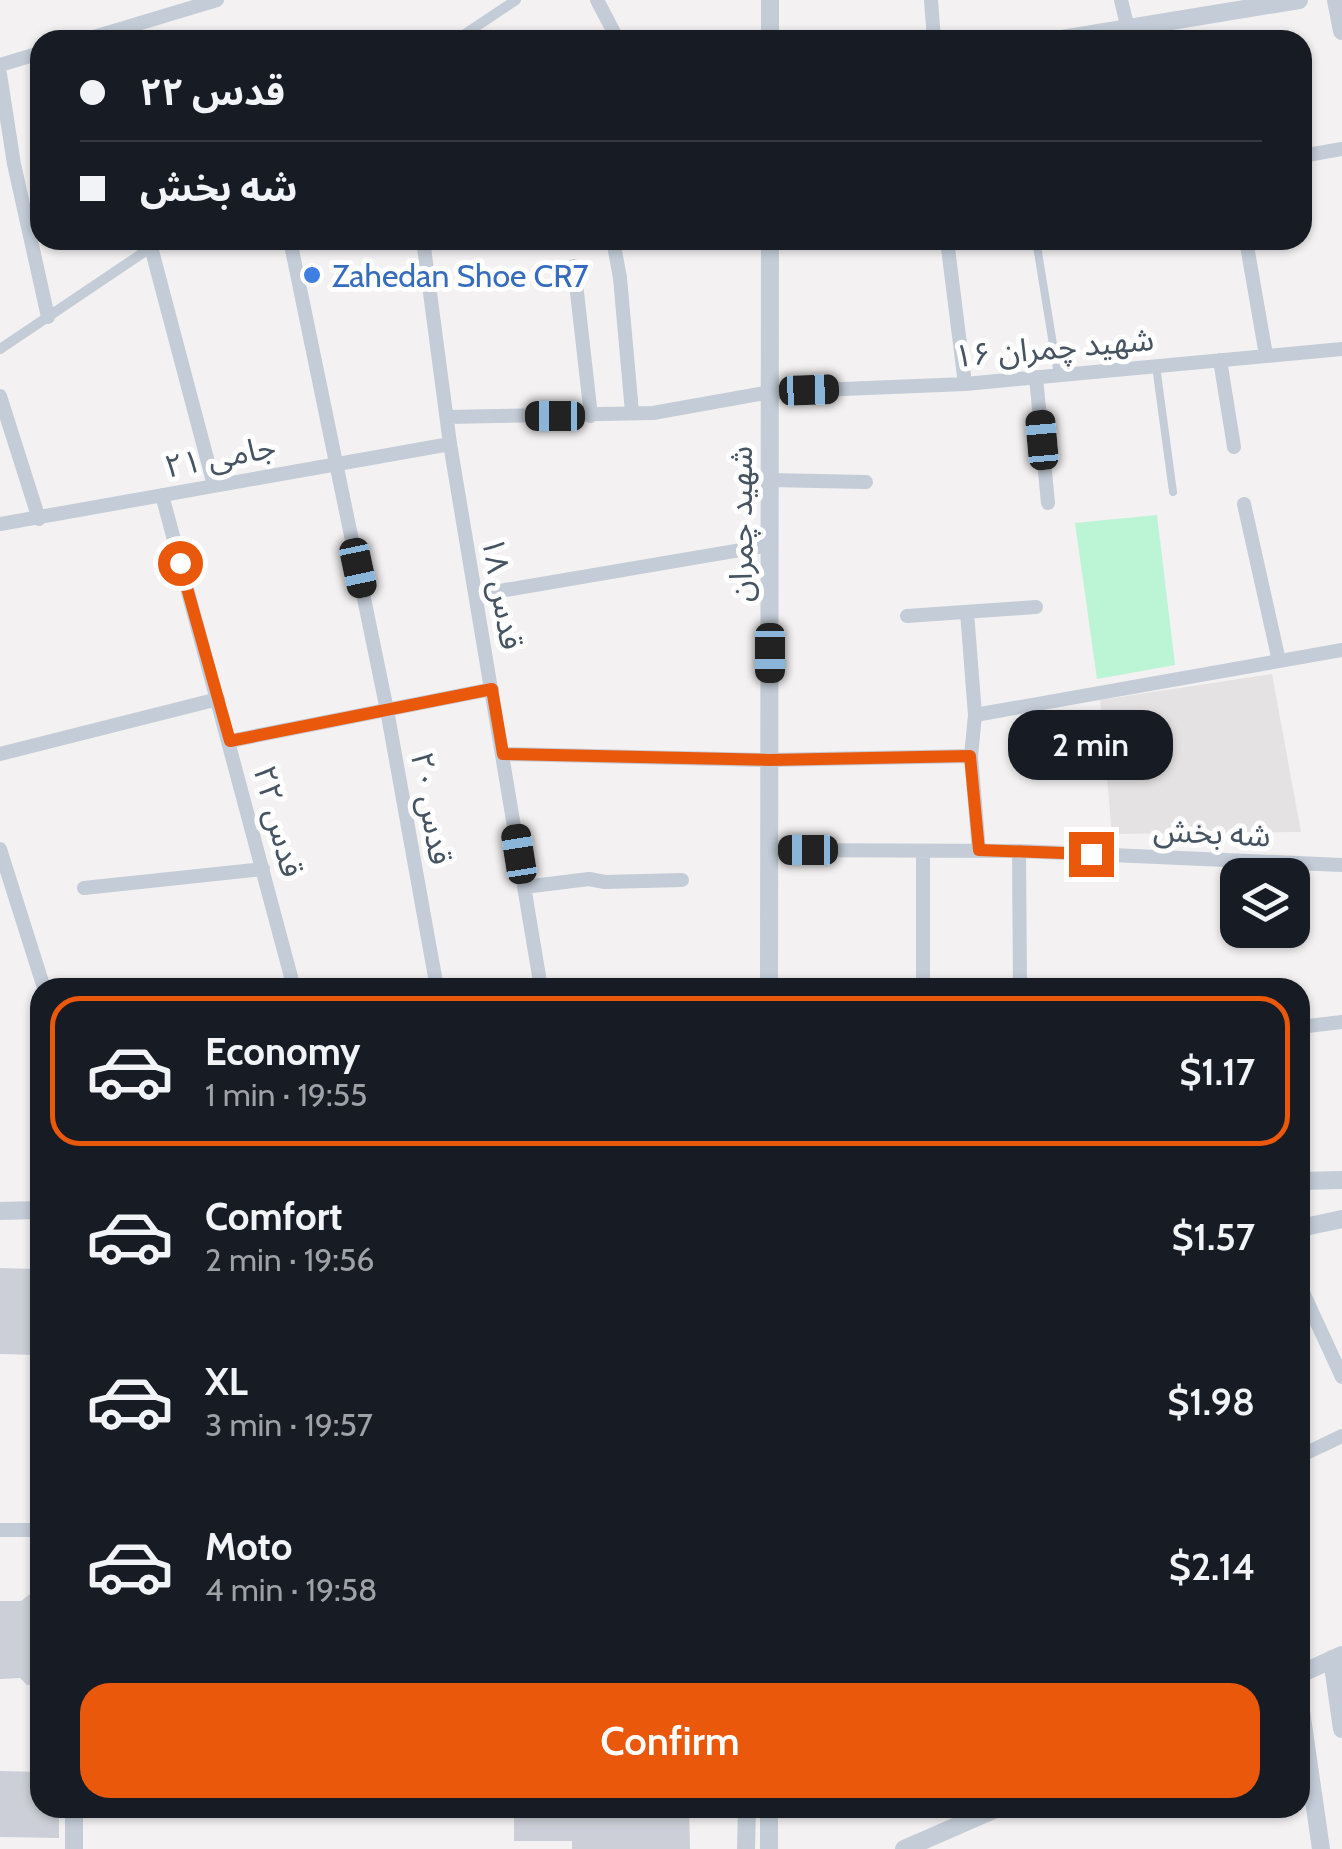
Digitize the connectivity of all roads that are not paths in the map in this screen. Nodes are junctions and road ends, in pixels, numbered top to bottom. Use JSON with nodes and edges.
{"nodes":[{"id":1,"x":216,"y":0,"type":"edge"},
{"id":2,"x":516,"y":0,"type":"edge"},
{"id":3,"x":597,"y":0,"type":"edge"},
{"id":4,"x":770,"y":0,"type":"edge"},
{"id":5,"x":931,"y":0,"type":"edge"},
{"id":6,"x":1121,"y":0,"type":"edge"},
{"id":7,"x":1298,"y":0,"type":"edge"},
{"id":8,"x":1336,"y":0,"type":"edge"},
{"id":9,"x":1128,"y":29,"type":"junction"},
{"id":10,"x":117,"y":30,"type":"edge"},
{"id":11,"x":471,"y":30,"type":"edge"},
{"id":12,"x":613,"y":30,"type":"edge"},
{"id":13,"x":770,"y":30,"type":"edge"},
{"id":14,"x":933,"y":30,"type":"edge"},
{"id":15,"x":1121,"y":30,"type":"edge"},
{"id":16,"x":1138,"y":30,"type":"edge"},
{"id":17,"x":1168,"y":30,"type":"edge"},
{"id":18,"x":1342,"y":31,"type":"edge"},
{"id":19,"x":30,"y":56,"type":"edge"},
{"id":20,"x":0,"y":65,"type":"edge"},
{"id":21,"x":0,"y":74,"type":"edge"},
{"id":22,"x":1342,"y":149,"type":"edge"},
{"id":23,"x":1312,"y":154,"type":"edge"},
{"id":24,"x":30,"y":236,"type":"edge"},
{"id":25,"x":33,"y":250,"type":"edge"},
{"id":26,"x":147,"y":250,"type":"edge"},
{"id":27,"x":157,"y":250,"type":"edge"},
{"id":28,"x":292,"y":250,"type":"edge"},
{"id":29,"x":424,"y":250,"type":"edge"},
{"id":30,"x":615,"y":250,"type":"edge"},
{"id":31,"x":770,"y":250,"type":"edge"},
{"id":32,"x":949,"y":250,"type":"edge"},
{"id":33,"x":1038,"y":250,"type":"edge"},
{"id":34,"x":1248,"y":250,"type":"edge"},
{"id":35,"x":574,"y":266,"type":"dead end"},
{"id":36,"x":48,"y":317,"type":"junction"},
{"id":37,"x":1342,"y":348,"type":"edge"},
{"id":38,"x":0,"y":350,"type":"edge"},
{"id":39,"x":1266,"y":355,"type":"junction"},
{"id":40,"x":1220,"y":360,"type":"junction"},
{"id":41,"x":1156,"y":366,"type":"junction"},
{"id":42,"x":1058,"y":375,"type":"junction"},
{"id":43,"x":1036,"y":377,"type":"junction"},
{"id":44,"x":965,"y":384,"type":"junction"},
{"id":45,"x":770,"y":392,"type":"junction"},
{"id":46,"x":0,"y":396,"type":"edge"},
{"id":47,"x":632,"y":412,"type":"junction"},
{"id":48,"x":591,"y":416,"type":"junction"},
{"id":49,"x":447,"y":417,"type":"junction"},
{"id":50,"x":450,"y":444,"type":"junction"},
{"id":51,"x":1234,"y":447,"type":"dead end"},
{"id":52,"x":336,"y":462,"type":"junction"},
{"id":53,"x":770,"y":480,"type":"junction"},
{"id":54,"x":866,"y":482,"type":"dead end"},
{"id":55,"x":214,"y":486,"type":"junction"},
{"id":56,"x":1172,"y":492,"type":"dead end"},
{"id":57,"x":162,"y":495,"type":"junction"},
{"id":58,"x":1048,"y":502,"type":"dead end"},
{"id":59,"x":1244,"y":504,"type":"dead end"},
{"id":60,"x":39,"y":518,"type":"junction"},
{"id":61,"x":0,"y":524,"type":"edge"},
{"id":62,"x":770,"y":545,"type":"junction"},
{"id":63,"x":476,"y":594,"type":"junction"},
{"id":64,"x":1036,"y":606,"type":"dead end"},
{"id":65,"x":967,"y":612,"type":"junction"},
{"id":66,"x":907,"y":616,"type":"dead end"},
{"id":67,"x":1342,"y":650,"type":"edge"},
{"id":68,"x":1279,"y":661,"type":"junction"},
{"id":69,"x":492,"y":689,"type":"junction"},
{"id":70,"x":218,"y":699,"type":"junction"},
{"id":71,"x":387,"y":710,"type":"junction"},
{"id":72,"x":975,"y":715,"type":"junction"},
{"id":73,"x":230,"y":741,"type":"junction"},
{"id":74,"x":0,"y":754,"type":"edge"},
{"id":75,"x":503,"y":754,"type":"junction"},
{"id":76,"x":970,"y":756,"type":"junction"},
{"id":77,"x":770,"y":760,"type":"junction"},
{"id":78,"x":0,"y":849,"type":"edge"},
{"id":79,"x":769,"y":850,"type":"junction"},
{"id":80,"x":979,"y":850,"type":"junction"},
{"id":81,"x":1019,"y":850,"type":"junction"},
{"id":82,"x":923,"y":852,"type":"junction"},
{"id":83,"x":1342,"y":865,"type":"edge"},
{"id":84,"x":263,"y":869,"type":"junction"},
{"id":85,"x":682,"y":880,"type":"dead end"},
{"id":86,"x":524,"y":886,"type":"junction"},
{"id":87,"x":84,"y":888,"type":"dead end"},
{"id":88,"x":41,"y":978,"type":"edge"},
{"id":89,"x":291,"y":978,"type":"edge"},
{"id":90,"x":434,"y":978,"type":"edge"},
{"id":91,"x":539,"y":978,"type":"edge"},
{"id":92,"x":769,"y":978,"type":"edge"},
{"id":93,"x":923,"y":978,"type":"edge"},
{"id":94,"x":1020,"y":978,"type":"edge"},
{"id":95,"x":1342,"y":1022,"type":"edge"},
{"id":96,"x":1310,"y":1026,"type":"edge"},
{"id":97,"x":1342,"y":1180,"type":"edge"},
{"id":98,"x":1310,"y":1181,"type":"edge"},
{"id":99,"x":30,"y":1210,"type":"edge"},
{"id":100,"x":0,"y":1211,"type":"edge"},
{"id":101,"x":1342,"y":1219,"type":"edge"},
{"id":102,"x":1310,"y":1226,"type":"edge"},
{"id":103,"x":1310,"y":1307,"type":"edge"},
{"id":104,"x":1342,"y":1376,"type":"edge"},
{"id":105,"x":1342,"y":1436,"type":"edge"},
{"id":106,"x":1310,"y":1451,"type":"edge"},
{"id":107,"x":0,"y":1530,"type":"edge"},
{"id":108,"x":30,"y":1530,"type":"edge"},
{"id":109,"x":1337,"y":1657,"type":"edge"},
{"id":110,"x":1310,"y":1669,"type":"edge"},
{"id":111,"x":1342,"y":1730,"type":"edge"},
{"id":112,"x":1310,"y":1773,"type":"edge"},
{"id":113,"x":74,"y":1818,"type":"edge"},
{"id":114,"x":747,"y":1818,"type":"edge"},
{"id":115,"x":769,"y":1818,"type":"edge"},
{"id":116,"x":975,"y":1818,"type":"edge"},
{"id":117,"x":74,"y":1849,"type":"edge"},
{"id":118,"x":746,"y":1849,"type":"edge"},
{"id":119,"x":769,"y":1849,"type":"edge"},
{"id":120,"x":904,"y":1849,"type":"edge"},
{"id":121,"x":1321,"y":1849,"type":"edge"}],
"edges":[{"from":1,"to":10,"type":"street"},
{"from":2,"to":11,"type":"street"},
{"from":3,"to":12,"type":"street"},
{"from":4,"to":13,"type":"street"},
{"from":5,"to":14,"type":"street"},
{"from":6,"to":9,"type":"street"},
{"from":7,"to":17,"type":"street"},
{"from":8,"to":18,"type":"street"},
{"from":9,"to":15,"type":"street"},
{"from":9,"to":16,"type":"street"},
{"from":19,"to":20,"type":"street"},
{"from":21,"to":24,"type":"street"},
{"from":22,"to":23,"type":"street"},
{"from":25,"to":36,"type":"street"},
{"from":26,"to":36,"type":"street"},
{"from":27,"to":55,"type":"street"},
{"from":28,"to":52,"type":"street","name":"قدس ۲۰"},
{"from":29,"to":49,"type":"street","name":"قدس ۱۸"},
{"from":30,"to":47,"type":"street"},
{"from":31,"to":45,"type":"street","name":"شهید چمران"},
{"from":32,"to":44,"type":"street"},
{"from":33,"to":42,"type":"lane"},
{"from":34,"to":39,"type":"street"},
{"from":35,"to":48,"type":"street"},
{"from":36,"to":38,"type":"street"},
{"from":37,"to":39,"type":"street","name":"شهید چمران ۱۶"},
{"from":39,"to":40,"type":"street","name":"شهید چمران ۱۶"},
{"from":40,"to":41,"type":"street","name":"شهید چمران ۱۶"},
{"from":40,"to":51,"type":"street"},
{"from":41,"to":42,"type":"street","name":"شهید چمران ۱۶"},
{"from":41,"to":56,"type":"lane"},
{"from":42,"to":43,"type":"street","name":"شهید چمران ۱۶"},
{"from":43,"to":44,"type":"street","name":"شهید چمران ۱۶"},
{"from":43,"to":58,"type":"street"},
{"from":44,"to":45,"type":"street","name":"شهید چمران ۱۶"},
{"from":45,"to":47,"type":"street","name":"شهید چمران ۱۶"},
{"from":45,"to":53,"type":"street","name":"شهید چمران"},
{"from":46,"to":60,"type":"street"},
{"from":47,"to":48,"type":"street","name":"شهید چمران ۱۶"},
{"from":48,"to":49,"type":"street","name":"شهید چمران ۱۶"},
{"from":49,"to":50,"type":"street","name":"قدس ۱۸"},
{"from":50,"to":52,"type":"street","name":"جامی ۲۱"},
{"from":50,"to":63,"type":"street","name":"قدس ۱۸"},
{"from":52,"to":55,"type":"street","name":"جامی ۲۱"},
{"from":52,"to":71,"type":"street","name":"قدس ۲۰"},
{"from":53,"to":54,"type":"street"},
{"from":53,"to":62,"type":"street","name":"شهید چمران"},
{"from":55,"to":57,"type":"street","name":"جامی ۲۱"},
{"from":57,"to":60,"type":"street","name":"جامی ۲۱"},
{"from":57,"to":70,"type":"street","name":"قدس ۲۲"},
{"from":59,"to":68,"type":"street"},
{"from":60,"to":61,"type":"street","name":"جامی ۲۱"},
{"from":62,"to":63,"type":"street"},
{"from":62,"to":77,"type":"street","name":"شهید چمران"},
{"from":63,"to":69,"type":"street","name":"قدس ۱۸"},
{"from":64,"to":65,"type":"street"},
{"from":65,"to":66,"type":"street"},
{"from":65,"to":72,"type":"street"},
{"from":67,"to":68,"type":"street"},
{"from":68,"to":72,"type":"street"},
{"from":69,"to":71,"type":"street"},
{"from":69,"to":75,"type":"street","name":"قدس ۱۸"},
{"from":70,"to":73,"type":"street","name":"قدس ۲۲"},
{"from":70,"to":74,"type":"street"},
{"from":71,"to":73,"type":"street"},
{"from":71,"to":90,"type":"street","name":"قدس ۲۰"},
{"from":72,"to":76,"type":"street"},
{"from":73,"to":84,"type":"street","name":"قدس ۲۲"},
{"from":75,"to":77,"type":"street"},
{"from":75,"to":86,"type":"street","name":"قدس ۱۸"},
{"from":76,"to":77,"type":"street"},
{"from":76,"to":80,"type":"street"},
{"from":77,"to":79,"type":"street","name":"شهید چمران"},
{"from":78,"to":88,"type":"street"},
{"from":79,"to":82,"type":"street","name":"شه بخش"},
{"from":79,"to":92,"type":"street","name":"شهید چمران"},
{"from":80,"to":81,"type":"street","name":"شه بخش"},
{"from":80,"to":82,"type":"street","name":"شه بخش"},
{"from":81,"to":83,"type":"street","name":"شه بخش"},
{"from":81,"to":94,"type":"street"},
{"from":82,"to":93,"type":"street"},
{"from":84,"to":87,"type":"street"},
{"from":84,"to":89,"type":"street","name":"قدس ۲۲"},
{"from":85,"to":86,"type":"street"},
{"from":86,"to":91,"type":"street","name":"قدس ۱۸"},
{"from":95,"to":96,"type":"street"},
{"from":97,"to":98,"type":"street"},
{"from":99,"to":100,"type":"street"},
{"from":101,"to":102,"type":"street"},
{"from":103,"to":104,"type":"street"},
{"from":105,"to":106,"type":"street"},
{"from":107,"to":108,"type":"street"},
{"from":109,"to":110,"type":"street"},
{"from":109,"to":111,"type":"street"},
{"from":112,"to":121,"type":"street"},
{"from":113,"to":117,"type":"street"},
{"from":114,"to":118,"type":"street"},
{"from":115,"to":119,"type":"street"},
{"from":116,"to":120,"type":"street"}]}
